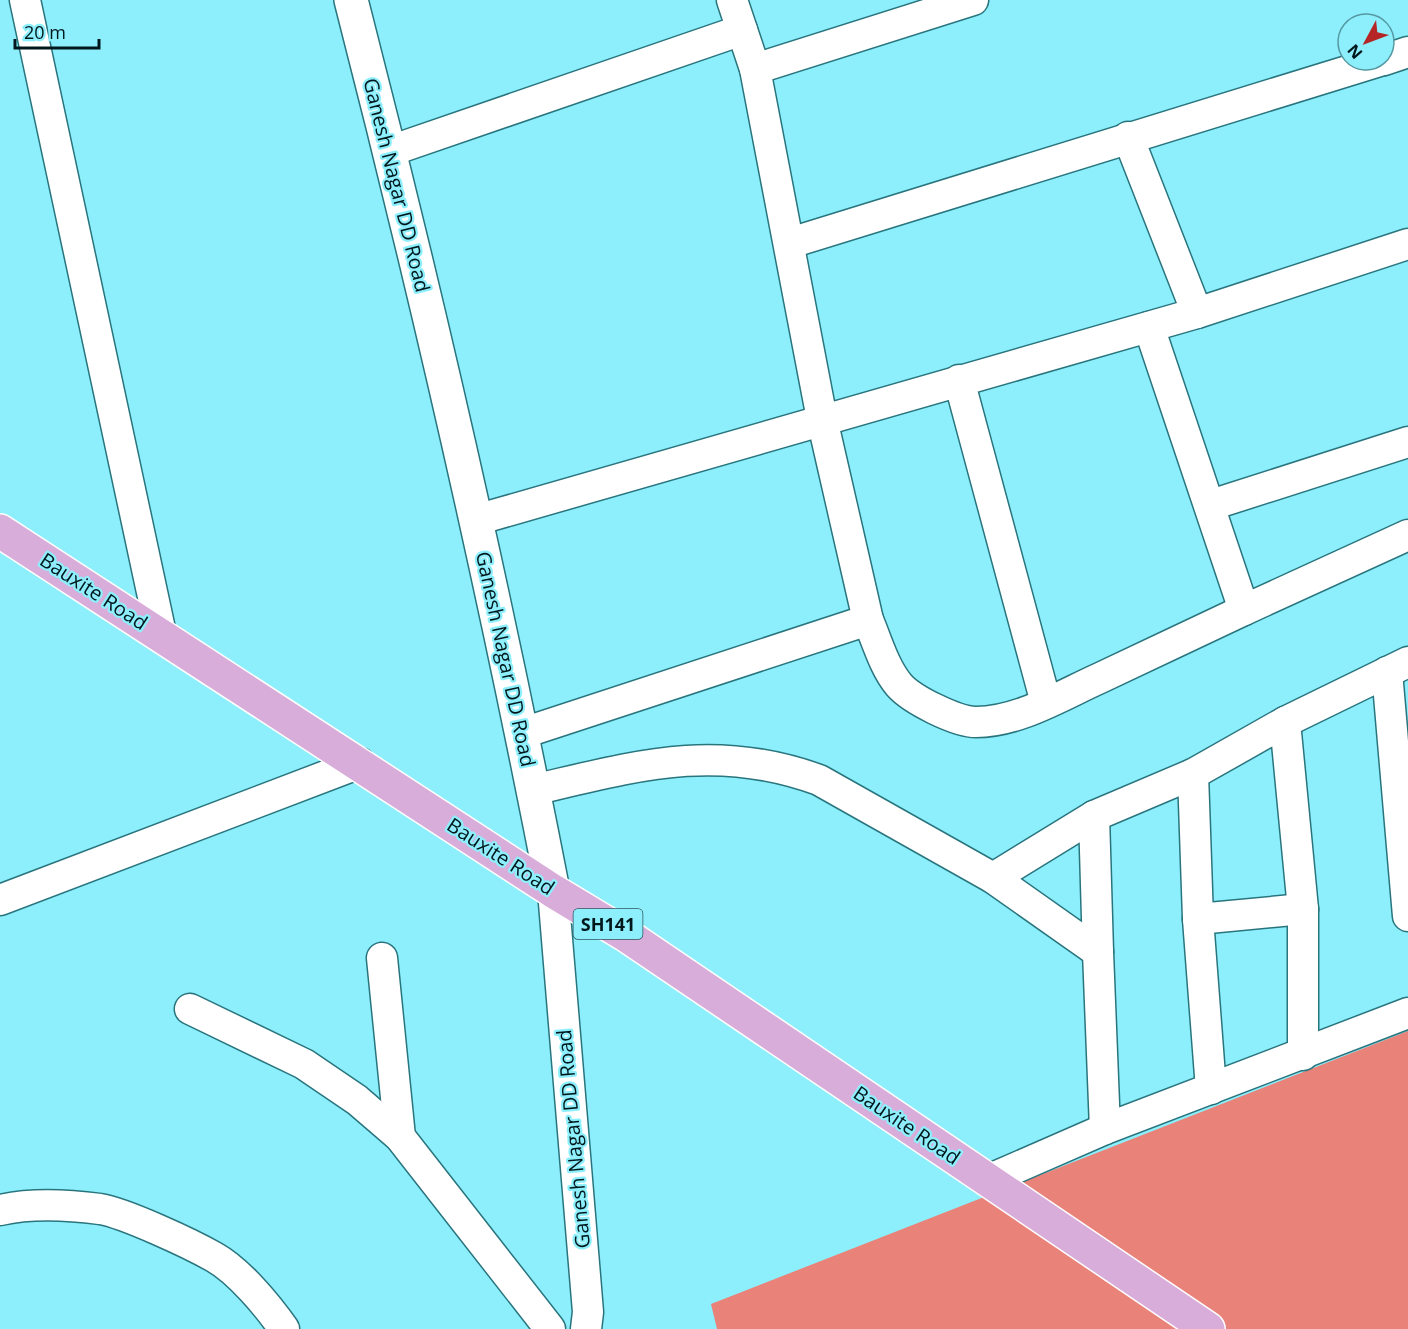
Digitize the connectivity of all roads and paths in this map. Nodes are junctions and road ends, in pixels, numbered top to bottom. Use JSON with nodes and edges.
{"nodes":[{"id":1,"x":25,"y":0,"type":"edge"},
{"id":2,"x":351,"y":0,"type":"edge"},
{"id":3,"x":732,"y":0,"type":"edge"},
{"id":4,"x":973,"y":0,"type":"edge"},
{"id":5,"x":742,"y":30,"type":"junction"},
{"id":6,"x":755,"y":69,"type":"junction"},
{"id":7,"x":1343,"y":72,"type":"edge"},
{"id":8,"x":1128,"y":137,"type":"junction"},
{"id":9,"x":390,"y":151,"type":"junction"},
{"id":10,"x":790,"y":243,"type":"junction"},
{"id":11,"x":1408,"y":244,"type":"edge"},
{"id":12,"x":1197,"y":313,"type":"junction"},
{"id":13,"x":1149,"y":327,"type":"junction"},
{"id":14,"x":959,"y":380,"type":"junction"},
{"id":15,"x":822,"y":419,"type":"junction"},
{"id":16,"x":1408,"y":442,"type":"edge"},
{"id":17,"x":1211,"y":505,"type":"junction"},
{"id":18,"x":476,"y":520,"type":"junction"},
{"id":19,"x":0,"y":531,"type":"edge"},
{"id":20,"x":1408,"y":535,"type":"edge"},
{"id":21,"x":1244,"y":610,"type":"junction"},
{"id":22,"x":868,"y":620,"type":"junction"},
{"id":23,"x":161,"y":634,"type":"junction"},
{"id":24,"x":1397,"y":667,"type":"edge"},
{"id":25,"x":1046,"y":703,"type":"junction"},
{"id":26,"x":1285,"y":722,"type":"junction"},
{"id":27,"x":523,"y":733,"type":"junction"},
{"id":28,"x":360,"y":763,"type":"junction"},
{"id":29,"x":1192,"y":774,"type":"junction"},
{"id":30,"x":533,"y":790,"type":"junction"},
{"id":31,"x":1094,"y":816,"type":"junction"},
{"id":32,"x":993,"y":878,"type":"junction"},
{"id":33,"x":553,"y":891,"type":"junction"},
{"id":34,"x":1407,"y":899,"type":"edge"},
{"id":35,"x":0,"y":900,"type":"edge"},
{"id":36,"x":1303,"y":909,"type":"junction"},
{"id":37,"x":1198,"y":919,"type":"junction"},
{"id":38,"x":1098,"y":952,"type":"junction"},
{"id":39,"x":382,"y":958,"type":"dead end"},
{"id":40,"x":190,"y":1009,"type":"dead end"},
{"id":41,"x":1408,"y":1013,"type":"edge"},
{"id":42,"x":1304,"y":1054,"type":"junction"},
{"id":43,"x":1211,"y":1089,"type":"junction"},
{"id":44,"x":1105,"y":1129,"type":"junction"},
{"id":45,"x":400,"y":1137,"type":"junction"},
{"id":46,"x":988,"y":1180,"type":"junction"},
{"id":47,"x":0,"y":1210,"type":"edge"},
{"id":48,"x":284,"y":1329,"type":"edge"},
{"id":49,"x":550,"y":1329,"type":"edge"},
{"id":50,"x":586,"y":1329,"type":"edge"},
{"id":51,"x":1208,"y":1329,"type":"edge"}],
"edges":[{"from":1,"to":23,"type":"street"},
{"from":2,"to":9,"type":"street","name":"Ganesh Nagar DD Road"},
{"from":3,"to":5,"type":"street"},
{"from":4,"to":6,"type":"street"},
{"from":5,"to":6,"type":"street"},
{"from":5,"to":9,"type":"street"},
{"from":6,"to":10,"type":"street"},
{"from":7,"to":8,"type":"street"},
{"from":8,"to":10,"type":"street"},
{"from":8,"to":12,"type":"street"},
{"from":9,"to":18,"type":"street","name":"Ganesh Nagar DD Road"},
{"from":10,"to":15,"type":"street"},
{"from":11,"to":12,"type":"street"},
{"from":12,"to":13,"type":"street"},
{"from":13,"to":14,"type":"street"},
{"from":13,"to":17,"type":"street"},
{"from":14,"to":15,"type":"street"},
{"from":14,"to":25,"type":"street"},
{"from":15,"to":18,"type":"street"},
{"from":15,"to":22,"type":"street"},
{"from":16,"to":17,"type":"street"},
{"from":17,"to":21,"type":"street"},
{"from":18,"to":27,"type":"street","name":"Ganesh Nagar DD Road"},
{"from":19,"to":23,"type":"main road","name":"Bauxite Road","number":"SH141"},
{"from":20,"to":21,"type":"street"},
{"from":21,"to":25,"type":"street"},
{"from":22,"to":25,"type":"street"},
{"from":22,"to":27,"type":"street"},
{"from":23,"to":28,"type":"main road","name":"Bauxite Road","number":"SH141"},
{"from":24,"to":26,"type":"street"},
{"from":24,"to":34,"type":"street"},
{"from":26,"to":29,"type":"street"},
{"from":26,"to":36,"type":"street"},
{"from":27,"to":30,"type":"street","name":"Ganesh Nagar DD Road"},
{"from":28,"to":33,"type":"main road","name":"Bauxite Road","number":"SH141"},
{"from":28,"to":35,"type":"street"},
{"from":29,"to":31,"type":"street"},
{"from":29,"to":37,"type":"street"},
{"from":30,"to":32,"type":"street"},
{"from":30,"to":33,"type":"street","name":"Ganesh Nagar DD Road"},
{"from":31,"to":32,"type":"street"},
{"from":31,"to":38,"type":"street"},
{"from":32,"to":38,"type":"street"},
{"from":33,"to":46,"type":"main road","name":"Bauxite Road","number":"SH141"},
{"from":33,"to":50,"type":"street","name":"Ganesh Nagar DD Road"},
{"from":36,"to":37,"type":"street"},
{"from":36,"to":42,"type":"street"},
{"from":37,"to":43,"type":"street"},
{"from":38,"to":44,"type":"street"},
{"from":39,"to":45,"type":"street"},
{"from":40,"to":45,"type":"street"},
{"from":41,"to":42,"type":"street"},
{"from":42,"to":43,"type":"street"},
{"from":43,"to":44,"type":"street"},
{"from":44,"to":46,"type":"street"},
{"from":45,"to":49,"type":"street"},
{"from":46,"to":51,"type":"main road","name":"Bauxite Road","number":"SH141"},
{"from":47,"to":48,"type":"street"}]}
